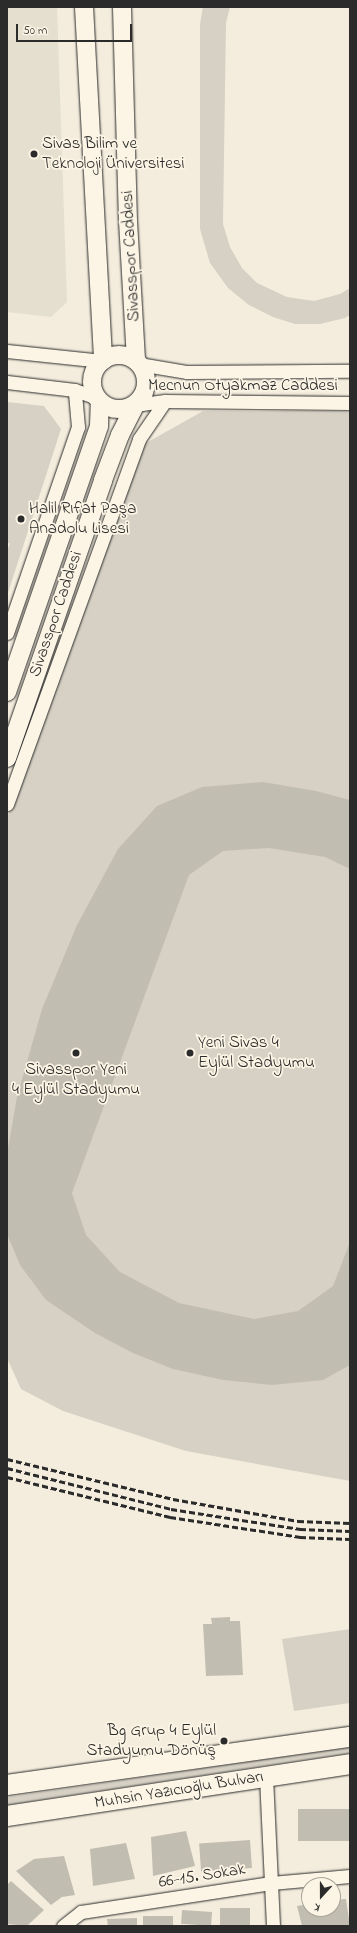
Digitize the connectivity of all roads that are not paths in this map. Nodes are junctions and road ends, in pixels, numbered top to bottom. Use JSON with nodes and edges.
{"nodes":[{"id":1,"x":84,"y":7,"type":"edge"},
{"id":2,"x":122,"y":7,"type":"edge"},
{"id":3,"x":7,"y":351,"type":"edge"},
{"id":4,"x":102,"y":361,"type":"junction"},
{"id":5,"x":138,"y":362,"type":"junction"},
{"id":6,"x":350,"y":371,"type":"edge"},
{"id":7,"x":7,"y":382,"type":"edge"},
{"id":8,"x":75,"y":390,"type":"junction"},
{"id":9,"x":98,"y":400,"type":"junction"},
{"id":10,"x":165,"y":401,"type":"junction"},
{"id":11,"x":350,"y":403,"type":"edge"},
{"id":12,"x":135,"y":405,"type":"junction"},
{"id":13,"x":7,"y":634,"type":"edge"},
{"id":14,"x":7,"y":692,"type":"edge"},
{"id":15,"x":7,"y":758,"type":"edge"},
{"id":16,"x":7,"y":804,"type":"edge"},
{"id":17,"x":350,"y":1737,"type":"edge"},
{"id":18,"x":350,"y":1764,"type":"edge"},
{"id":19,"x":266,"y":1777,"type":"junction"},
{"id":20,"x":7,"y":1785,"type":"edge"},
{"id":21,"x":7,"y":1816,"type":"edge"},
{"id":22,"x":350,"y":1876,"type":"edge"},
{"id":23,"x":271,"y":1883,"type":"junction"},
{"id":24,"x":63,"y":1926,"type":"edge"},
{"id":25,"x":273,"y":1926,"type":"edge"}],
"edges":[{"from":1,"to":4,"type":"street","name":"Sivasspor Caddesi"},
{"from":2,"to":5,"type":"street","name":"Sivasspor Caddesi"},
{"from":3,"to":4,"type":"street"},
{"from":4,"to":5,"type":"street"},
{"from":4,"to":9,"type":"street"},
{"from":5,"to":6,"type":"street","name":"Mecnun Otyakmaz Caddesi"},
{"from":5,"to":12,"type":"street"},
{"from":7,"to":8,"type":"street"},
{"from":8,"to":9,"type":"street"},
{"from":8,"to":13,"type":"street"},
{"from":9,"to":12,"type":"street"},
{"from":9,"to":14,"type":"street","name":"Sivasspor Caddesi"},
{"from":10,"to":11,"type":"street","name":"Mecnun Otyakmaz Caddesi"},
{"from":10,"to":12,"type":"street","name":"Mecnun Otyakmaz Caddesi"},
{"from":10,"to":16,"type":"street"},
{"from":12,"to":15,"type":"street","name":"Sivasspor Caddesi"},
{"from":17,"to":20,"type":"main road","name":"Muhsin Yazıcıoğlu Bulvarı"},
{"from":18,"to":19,"type":"main road","name":"Muhsin Yazıcıoğlu Bulvarı"},
{"from":19,"to":21,"type":"main road","name":"Muhsin Yazıcıoğlu Bulvarı"},
{"from":19,"to":23,"type":"street"},
{"from":22,"to":23,"type":"street","name":"66-15. Sokak"},
{"from":23,"to":24,"type":"street","name":"66-15. Sokak"},
{"from":23,"to":25,"type":"street"}]}
